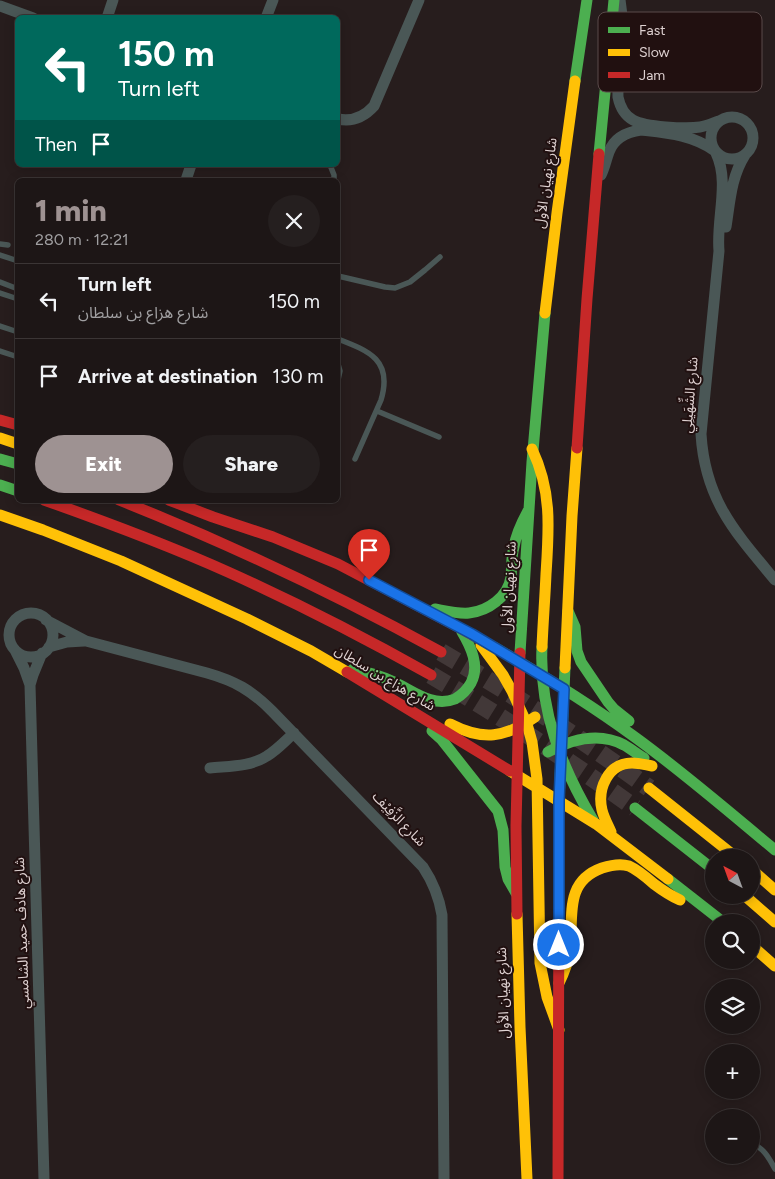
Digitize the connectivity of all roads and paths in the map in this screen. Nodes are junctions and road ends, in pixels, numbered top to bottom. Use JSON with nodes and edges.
{"nodes":[{"id":1,"x":112,"y":0,"type":"edge"},
{"id":2,"x":273,"y":0,"type":"edge"},
{"id":3,"x":418,"y":0,"type":"edge"},
{"id":4,"x":587,"y":0,"type":"edge"},
{"id":5,"x":0,"y":6,"type":"edge"},
{"id":6,"x":25,"y":15,"type":"edge"},
{"id":7,"x":108,"y":15,"type":"edge"},
{"id":8,"x":267,"y":15,"type":"edge"},
{"id":9,"x":605,"y":92,"type":"edge"},
{"id":10,"x":618,"y":92,"type":"edge"},
{"id":11,"x":340,"y":119,"type":"edge"},
{"id":12,"x":719,"y":121,"type":"junction"},
{"id":13,"x":716,"y":152,"type":"junction"},
{"id":14,"x":745,"y":155,"type":"junction"},
{"id":15,"x":596,"y":180,"type":"junction"},
{"id":16,"x":0,"y":244,"type":"edge"},
{"id":17,"x":8,"y":245,"type":"dead end"},
{"id":18,"x":719,"y":251,"type":"junction"},
{"id":19,"x":0,"y":255,"type":"edge"},
{"id":20,"x":440,"y":257,"type":"dead end"},
{"id":21,"x":15,"y":261,"type":"edge"},
{"id":22,"x":340,"y":276,"type":"edge"},
{"id":23,"x":0,"y":282,"type":"edge"},
{"id":24,"x":15,"y":288,"type":"edge"},
{"id":25,"x":0,"y":292,"type":"edge"},
{"id":26,"x":15,"y":297,"type":"edge"},
{"id":27,"x":0,"y":326,"type":"edge"},
{"id":28,"x":15,"y":331,"type":"edge"},
{"id":29,"x":340,"y":340,"type":"edge"},
{"id":30,"x":0,"y":351,"type":"edge"},
{"id":31,"x":15,"y":356,"type":"edge"},
{"id":32,"x":377,"y":411,"type":"junction"},
{"id":33,"x":0,"y":420,"type":"edge"},
{"id":34,"x":15,"y":424,"type":"edge"},
{"id":35,"x":439,"y":437,"type":"dead end"},
{"id":36,"x":0,"y":438,"type":"edge"},
{"id":37,"x":15,"y":443,"type":"edge"},
{"id":38,"x":532,"y":449,"type":"junction"},
{"id":39,"x":0,"y":459,"type":"edge"},
{"id":40,"x":355,"y":459,"type":"dead end"},
{"id":41,"x":15,"y":463,"type":"edge"},
{"id":42,"x":0,"y":485,"type":"edge"},
{"id":43,"x":15,"y":490,"type":"edge"},
{"id":44,"x":52,"y":503,"type":"edge"},
{"id":45,"x":126,"y":503,"type":"edge"},
{"id":46,"x":177,"y":503,"type":"edge"},
{"id":47,"x":201,"y":503,"type":"edge"},
{"id":48,"x":528,"y":511,"type":"junction"},
{"id":49,"x":0,"y":515,"type":"edge"},
{"id":50,"x":240,"y":526,"type":"junction"},
{"id":51,"x":775,"y":580,"type":"edge"},
{"id":52,"x":419,"y":606,"type":"junction"},
{"id":53,"x":568,"y":611,"type":"junction"},
{"id":54,"x":46,"y":620,"type":"junction"},
{"id":55,"x":14,"y":621,"type":"junction"},
{"id":56,"x":458,"y":627,"type":"junction"},
{"id":57,"x":0,"y":629,"type":"edge"},
{"id":58,"x":472,"y":634,"type":"junction"},
{"id":59,"x":86,"y":641,"type":"junction"},
{"id":60,"x":0,"y":642,"type":"edge"},
{"id":61,"x":13,"y":648,"type":"junction"},
{"id":62,"x":46,"y":650,"type":"junction"},
{"id":63,"x":441,"y":652,"type":"tunnel mouth"},
{"id":64,"x":519,"y":662,"type":"junction"},
{"id":65,"x":340,"y":668,"type":"junction"},
{"id":66,"x":430,"y":674,"type":"tunnel mouth"},
{"id":67,"x":542,"y":676,"type":"junction"},
{"id":68,"x":365,"y":682,"type":"junction"},
{"id":69,"x":30,"y":685,"type":"junction"},
{"id":70,"x":562,"y":688,"type":"junction"},
{"id":71,"x":518,"y":700,"type":"junction"},
{"id":72,"x":546,"y":707,"type":"junction"},
{"id":73,"x":522,"y":726,"type":"junction"},
{"id":74,"x":294,"y":734,"type":"junction"},
{"id":75,"x":560,"y":750,"type":"junction"},
{"id":76,"x":536,"y":762,"type":"junction"},
{"id":77,"x":210,"y":768,"type":"dead end"},
{"id":78,"x":658,"y":768,"type":"junction"},
{"id":79,"x":675,"y":768,"type":"junction"},
{"id":80,"x":518,"y":780,"type":"junction"},
{"id":81,"x":537,"y":788,"type":"junction"},
{"id":82,"x":650,"y":788,"type":"tunnel mouth"},
{"id":83,"x":706,"y":792,"type":"junction"},
{"id":84,"x":559,"y":801,"type":"junction"},
{"id":85,"x":635,"y":808,"type":"tunnel mouth"},
{"id":86,"x":596,"y":824,"type":"junction"},
{"id":87,"x":613,"y":837,"type":"junction"},
{"id":88,"x":726,"y":849,"type":"edge"},
{"id":89,"x":775,"y":850,"type":"edge"},
{"id":90,"x":705,"y":863,"type":"edge"},
{"id":91,"x":760,"y":877,"type":"edge"},
{"id":92,"x":775,"y":890,"type":"edge"},
{"id":93,"x":516,"y":893,"type":"junction"},
{"id":94,"x":754,"y":904,"type":"edge"},
{"id":95,"x":706,"y":909,"type":"junction"},
{"id":96,"x":713,"y":914,"type":"edge"},
{"id":97,"x":775,"y":922,"type":"edge"},
{"id":98,"x":760,"y":954,"type":"edge"},
{"id":99,"x":775,"y":966,"type":"edge"},
{"id":100,"x":559,"y":983,"type":"junction"},
{"id":101,"x":559,"y":1030,"type":"junction"},
{"id":102,"x":760,"y":1148,"type":"edge"},
{"id":103,"x":775,"y":1169,"type":"edge"},
{"id":104,"x":44,"y":1179,"type":"edge"},
{"id":105,"x":444,"y":1179,"type":"edge"},
{"id":106,"x":527,"y":1179,"type":"edge"},
{"id":107,"x":558,"y":1179,"type":"edge"}],
"edges":[{"from":1,"to":7,"type":"street"},
{"from":2,"to":8,"type":"street"},
{"from":3,"to":11,"type":"street"},
{"from":4,"to":38,"type":"main road","name":"شارع نهيان الأول"},
{"from":5,"to":6,"type":"street"},
{"from":9,"to":15,"type":"main road"},
{"from":10,"to":12,"type":"street"},
{"from":12,"to":13,"type":"street"},
{"from":12,"to":14,"type":"street"},
{"from":13,"to":14,"type":"street"},
{"from":13,"to":15,"type":"street"},
{"from":13,"to":18,"type":"street","name":"شارع الشِّهَيلِي"},
{"from":14,"to":18,"type":"street","name":"شارع الشِّهَيلِي"},
{"from":15,"to":53,"type":"main road"},
{"from":16,"to":17,"type":"lane"},
{"from":18,"to":51,"type":"street","name":"شارع الشِّهَيلِي"},
{"from":19,"to":21,"type":"lane"},
{"from":20,"to":22,"type":"lane"},
{"from":23,"to":24,"type":"lane"},
{"from":25,"to":26,"type":"lane"},
{"from":27,"to":28,"type":"lane"},
{"from":29,"to":32,"type":"lane"},
{"from":30,"to":31,"type":"lane"},
{"from":32,"to":35,"type":"lane"},
{"from":32,"to":40,"type":"lane"},
{"from":33,"to":34,"type":"main road"},
{"from":36,"to":37,"type":"main road"},
{"from":38,"to":48,"type":"main road","name":"شارع نهيان الأول"},
{"from":38,"to":67,"type":"main road"},
{"from":39,"to":41,"type":"main road"},
{"from":42,"to":43,"type":"main road"},
{"from":44,"to":66,"type":"main road","name":"شارع هزاع بن سلطان"},
{"from":45,"to":63,"type":"main road"},
{"from":46,"to":50,"type":"main road"},
{"from":47,"to":50,"type":"main road"},
{"from":48,"to":52,"type":"main road"},
{"from":48,"to":64,"type":"main road","name":"شارع نهيان الأول"},
{"from":49,"to":65,"type":"main road","name":"شارع هزاع بن سلطان"},
{"from":50,"to":52,"type":"main road"},
{"from":52,"to":56,"type":"main road"},
{"from":53,"to":70,"type":"main road"},
{"from":53,"to":79,"type":"main road"},
{"from":54,"to":55,"type":"street"},
{"from":54,"to":59,"type":"street","name":"شارع الزَّفِيْف"},
{"from":54,"to":62,"type":"street"},
{"from":55,"to":57,"type":"street"},
{"from":55,"to":61,"type":"street"},
{"from":56,"to":58,"type":"main road"},
{"from":56,"to":65,"type":"main road"},
{"from":58,"to":64,"type":"main road"},
{"from":58,"to":71,"type":"main road"},
{"from":59,"to":62,"type":"street","name":"شارع الزَّفِيْف"},
{"from":59,"to":74,"type":"street","name":"شارع الزَّفِيْف"},
{"from":60,"to":61,"type":"street"},
{"from":61,"to":62,"type":"street"},
{"from":61,"to":69,"type":"street","name":"شارع هادف حميد الشامسي"},
{"from":62,"to":69,"type":"street","name":"شارع هادف حميد الشامسي"},
{"from":64,"to":67,"type":"main road"},
{"from":64,"to":71,"type":"main road","name":"شارع نهيان الأول"},
{"from":65,"to":68,"type":"main road","name":"شارع هزاع بن سلطان"},
{"from":67,"to":70,"type":"main road"},
{"from":67,"to":72,"type":"main road"},
{"from":68,"to":73,"type":"main road"},
{"from":68,"to":80,"type":"main road","name":"شارع هزاع بن سلطان"},
{"from":68,"to":93,"type":"main road"},
{"from":69,"to":104,"type":"street","name":"شارع هادف حميد الشامسي"},
{"from":70,"to":72,"type":"main road"},
{"from":70,"to":75,"type":"main road"},
{"from":70,"to":79,"type":"main road"},
{"from":71,"to":73,"type":"main road","name":"شارع نهيان الأول"},
{"from":72,"to":73,"type":"main road"},
{"from":72,"to":75,"type":"main road"},
{"from":73,"to":76,"type":"main road"},
{"from":73,"to":80,"type":"main road","name":"شارع نهيان الأول"},
{"from":74,"to":77,"type":"street"},
{"from":74,"to":105,"type":"street","name":"شارع الزَّفِيْف"},
{"from":75,"to":76,"type":"main road"},
{"from":75,"to":78,"type":"main road"},
{"from":75,"to":84,"type":"main road"},
{"from":75,"to":86,"type":"main road"},
{"from":76,"to":80,"type":"main road"},
{"from":76,"to":81,"type":"main road"},
{"from":78,"to":83,"type":"main road"},
{"from":78,"to":87,"type":"main road"},
{"from":79,"to":83,"type":"main road"},
{"from":80,"to":81,"type":"main road","name":"شارع هزاع بن سلطان"},
{"from":80,"to":93,"type":"main road","name":"شارع نهيان الأول"},
{"from":81,"to":84,"type":"main road","name":"شارع هزاع بن سلطان"},
{"from":81,"to":101,"type":"main road"},
{"from":82,"to":88,"type":"main road"},
{"from":83,"to":89,"type":"main road"},
{"from":84,"to":86,"type":"main road","name":"شارع هزاع بن سلطان"},
{"from":84,"to":100,"type":"main road"},
{"from":85,"to":90,"type":"main road"},
{"from":86,"to":87,"type":"main road","name":"شارع هزاع بن سلطان"},
{"from":87,"to":95,"type":"main road","name":"شارع هزاع بن سلطان"},
{"from":91,"to":92,"type":"main road"},
{"from":93,"to":106,"type":"main road","name":"شارع نهيان الأول"},
{"from":94,"to":97,"type":"main road"},
{"from":95,"to":96,"type":"main road","name":"شارع هزاع بن سلطان"},
{"from":95,"to":100,"type":"main road"},
{"from":98,"to":99,"type":"main road"},
{"from":100,"to":101,"type":"main road"},
{"from":101,"to":107,"type":"main road"},
{"from":102,"to":103,"type":"lane"}]}
